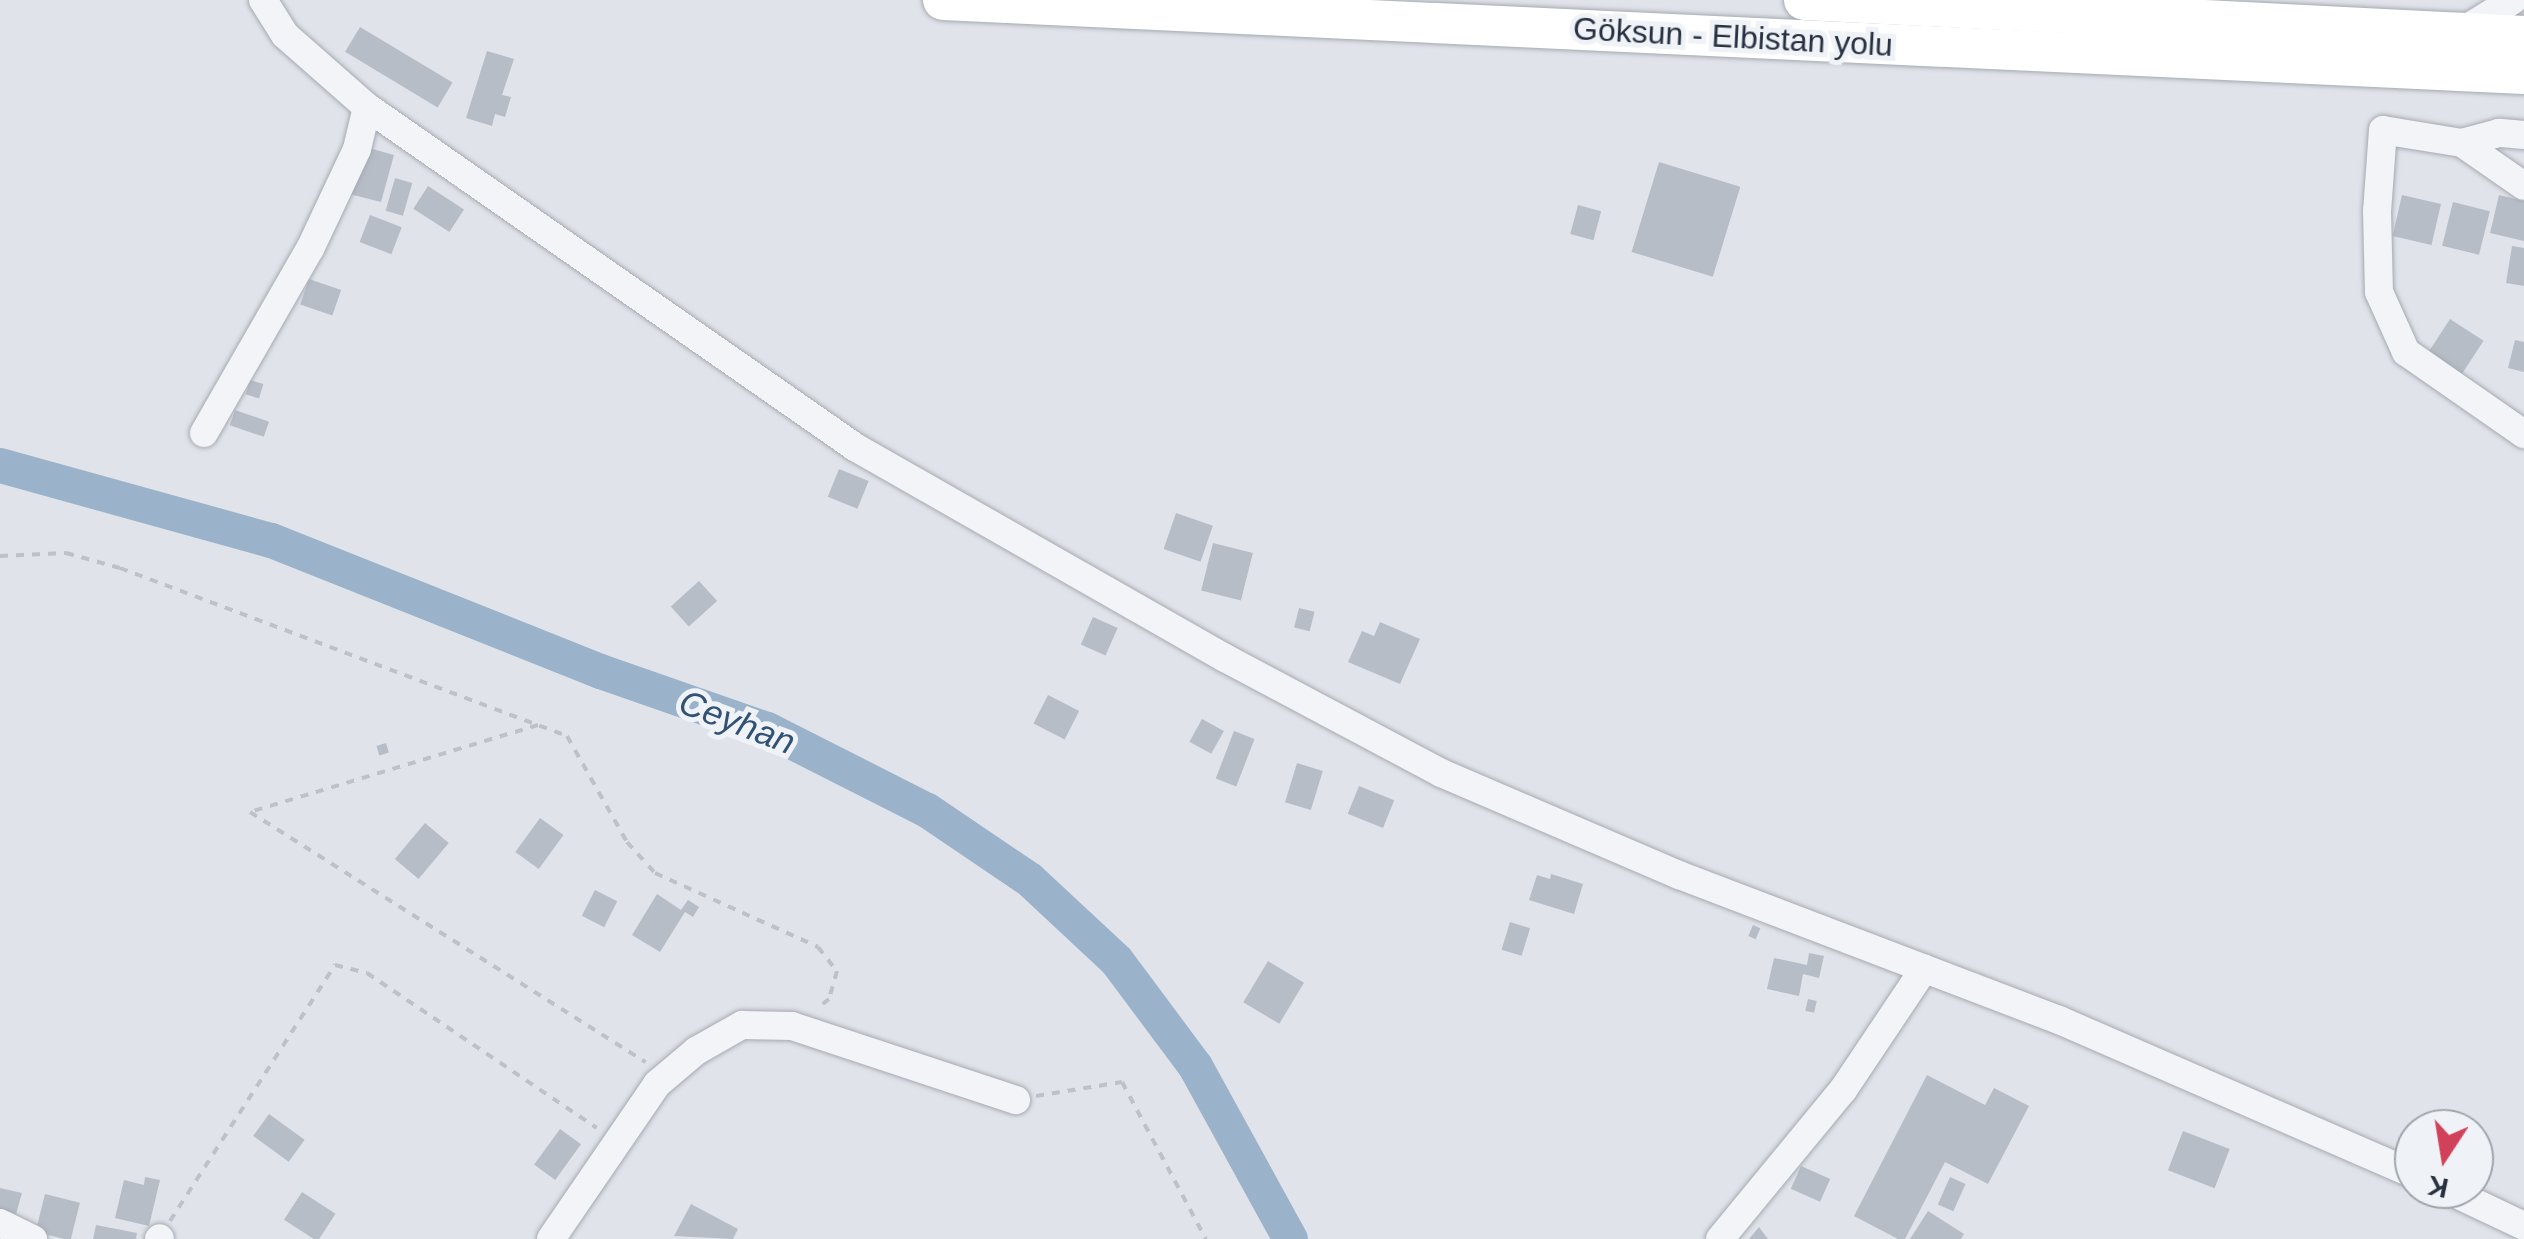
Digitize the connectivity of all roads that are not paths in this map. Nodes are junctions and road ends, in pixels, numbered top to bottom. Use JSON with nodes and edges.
{"nodes":[{"id":1,"x":262,"y":0,"type":"edge"},
{"id":2,"x":943,"y":0,"type":"edge"},
{"id":3,"x":1804,"y":0,"type":"edge"},
{"id":4,"x":2513,"y":0,"type":"edge"},
{"id":5,"x":2460,"y":33,"type":"junction"},
{"id":6,"x":2524,"y":36,"type":"edge"},
{"id":7,"x":2524,"y":74,"type":"edge"},
{"id":8,"x":367,"y":107,"type":"junction"},
{"id":9,"x":2524,"y":135,"type":"edge"},
{"id":10,"x":2462,"y":143,"type":"junction"},
{"id":11,"x":2524,"y":186,"type":"edge"},
{"id":12,"x":204,"y":433,"type":"dead end"},
{"id":13,"x":2524,"y":434,"type":"edge"},
{"id":14,"x":1924,"y":968,"type":"junction"},
{"id":15,"x":1016,"y":1100,"type":"road end"},
{"id":16,"x":2394,"y":1166,"type":"edge"},
{"id":17,"x":2488,"y":1209,"type":"edge"},
{"id":18,"x":0,"y":1223,"type":"edge"},
{"id":19,"x":2524,"y":1226,"type":"edge"},
{"id":20,"x":33,"y":1239,"type":"edge"},
{"id":21,"x":551,"y":1239,"type":"edge"},
{"id":22,"x":1720,"y":1239,"type":"edge"}],
"edges":[{"from":1,"to":8,"type":"street"},
{"from":2,"to":7,"type":"highway","name":"Göksun - Elbistan yolu"},
{"from":3,"to":5,"type":"highway","name":"Göksun - Elbistan yolu"},
{"from":4,"to":5,"type":"street"},
{"from":5,"to":6,"type":"highway","name":"Göksun - Elbistan yolu"},
{"from":8,"to":12,"type":"street"},
{"from":8,"to":14,"type":"street"},
{"from":9,"to":10,"type":"street"},
{"from":10,"to":11,"type":"street"},
{"from":10,"to":13,"type":"street"},
{"from":14,"to":16,"type":"street"},
{"from":14,"to":22,"type":"street"},
{"from":15,"to":21,"type":"street"},
{"from":17,"to":19,"type":"street"},
{"from":18,"to":20,"type":"street"}]}
